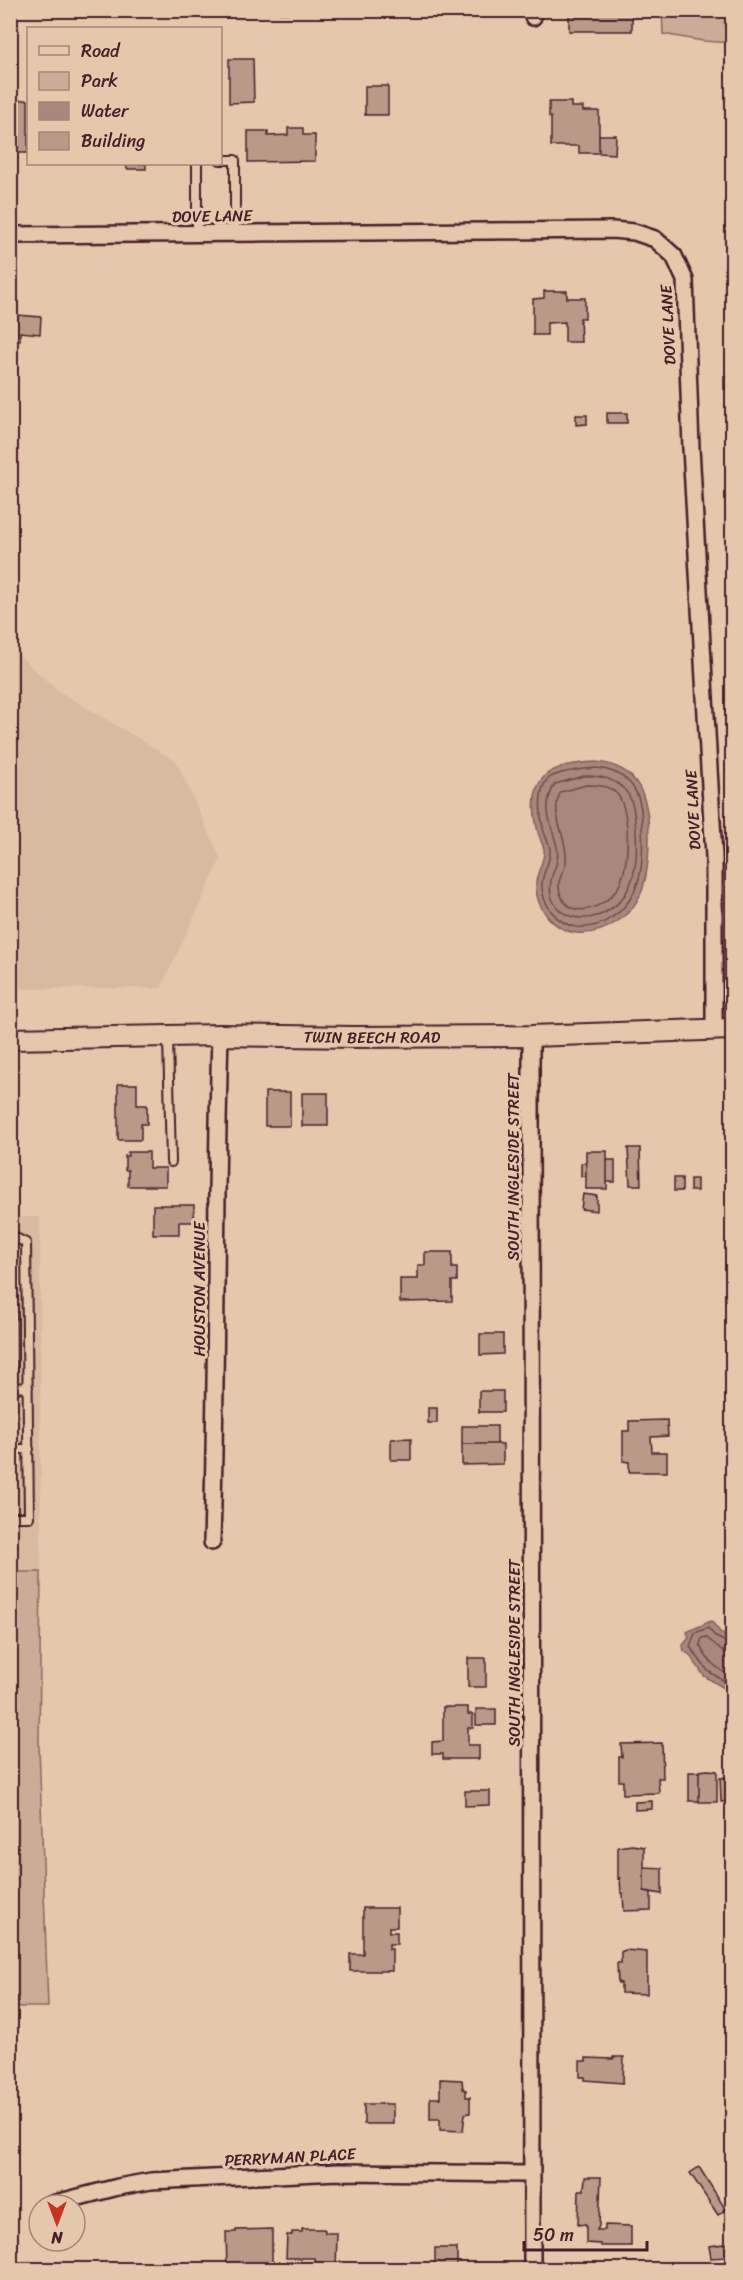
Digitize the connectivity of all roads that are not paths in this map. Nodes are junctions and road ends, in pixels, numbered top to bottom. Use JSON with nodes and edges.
{"nodes":[{"id":1,"x":222,"y":160,"type":"edge"},
{"id":2,"x":197,"y":165,"type":"edge"},
{"id":3,"x":235,"y":233,"type":"junction"},
{"id":4,"x":10,"y":234,"type":"edge"},
{"id":5,"x":197,"y":234,"type":"junction"},
{"id":6,"x":723,"y":1029,"type":"edge"},
{"id":7,"x":220,"y":1035,"type":"junction"},
{"id":8,"x":168,"y":1036,"type":"junction"},
{"id":9,"x":531,"y":1036,"type":"junction"},
{"id":10,"x":10,"y":1039,"type":"edge"},
{"id":11,"x":171,"y":1162,"type":"dead end"},
{"id":12,"x":10,"y":1235,"type":"edge"},
{"id":13,"x":28,"y":1387,"type":"junction"},
{"id":14,"x":10,"y":1388,"type":"edge"},
{"id":15,"x":10,"y":1449,"type":"edge"},
{"id":16,"x":29,"y":1449,"type":"junction"},
{"id":17,"x":10,"y":1517,"type":"edge"},
{"id":18,"x":212,"y":1542,"type":"dead end"},
{"id":19,"x":532,"y":2174,"type":"junction"},
{"id":20,"x":87,"y":2195,"type":"edge"},
{"id":21,"x":532,"y":2270,"type":"edge"}],
"edges":[{"from":1,"to":3,"type":"lane"},
{"from":2,"to":5,"type":"lane"},
{"from":3,"to":5,"type":"street","name":"DOVE LANE"},
{"from":3,"to":6,"type":"street","name":"DOVE LANE"},
{"from":4,"to":5,"type":"street","name":"DOVE LANE"},
{"from":6,"to":9,"type":"street","name":"TWIN BEECH ROAD"},
{"from":7,"to":8,"type":"street","name":"TWIN BEECH ROAD"},
{"from":7,"to":9,"type":"street","name":"TWIN BEECH ROAD"},
{"from":7,"to":18,"type":"street","name":"HOUSTON AVENUE"},
{"from":8,"to":10,"type":"street","name":"TWIN BEECH ROAD"},
{"from":8,"to":11,"type":"lane"},
{"from":9,"to":19,"type":"street","name":"SOUTH INGLESIDE STREET"},
{"from":12,"to":13,"type":"lane"},
{"from":13,"to":14,"type":"lane"},
{"from":13,"to":16,"type":"lane"},
{"from":15,"to":16,"type":"lane"},
{"from":16,"to":17,"type":"lane"},
{"from":19,"to":20,"type":"street","name":"PERRYMAN PLACE"},
{"from":19,"to":21,"type":"street","name":"SOUTH INGLESIDE STREET"}]}
